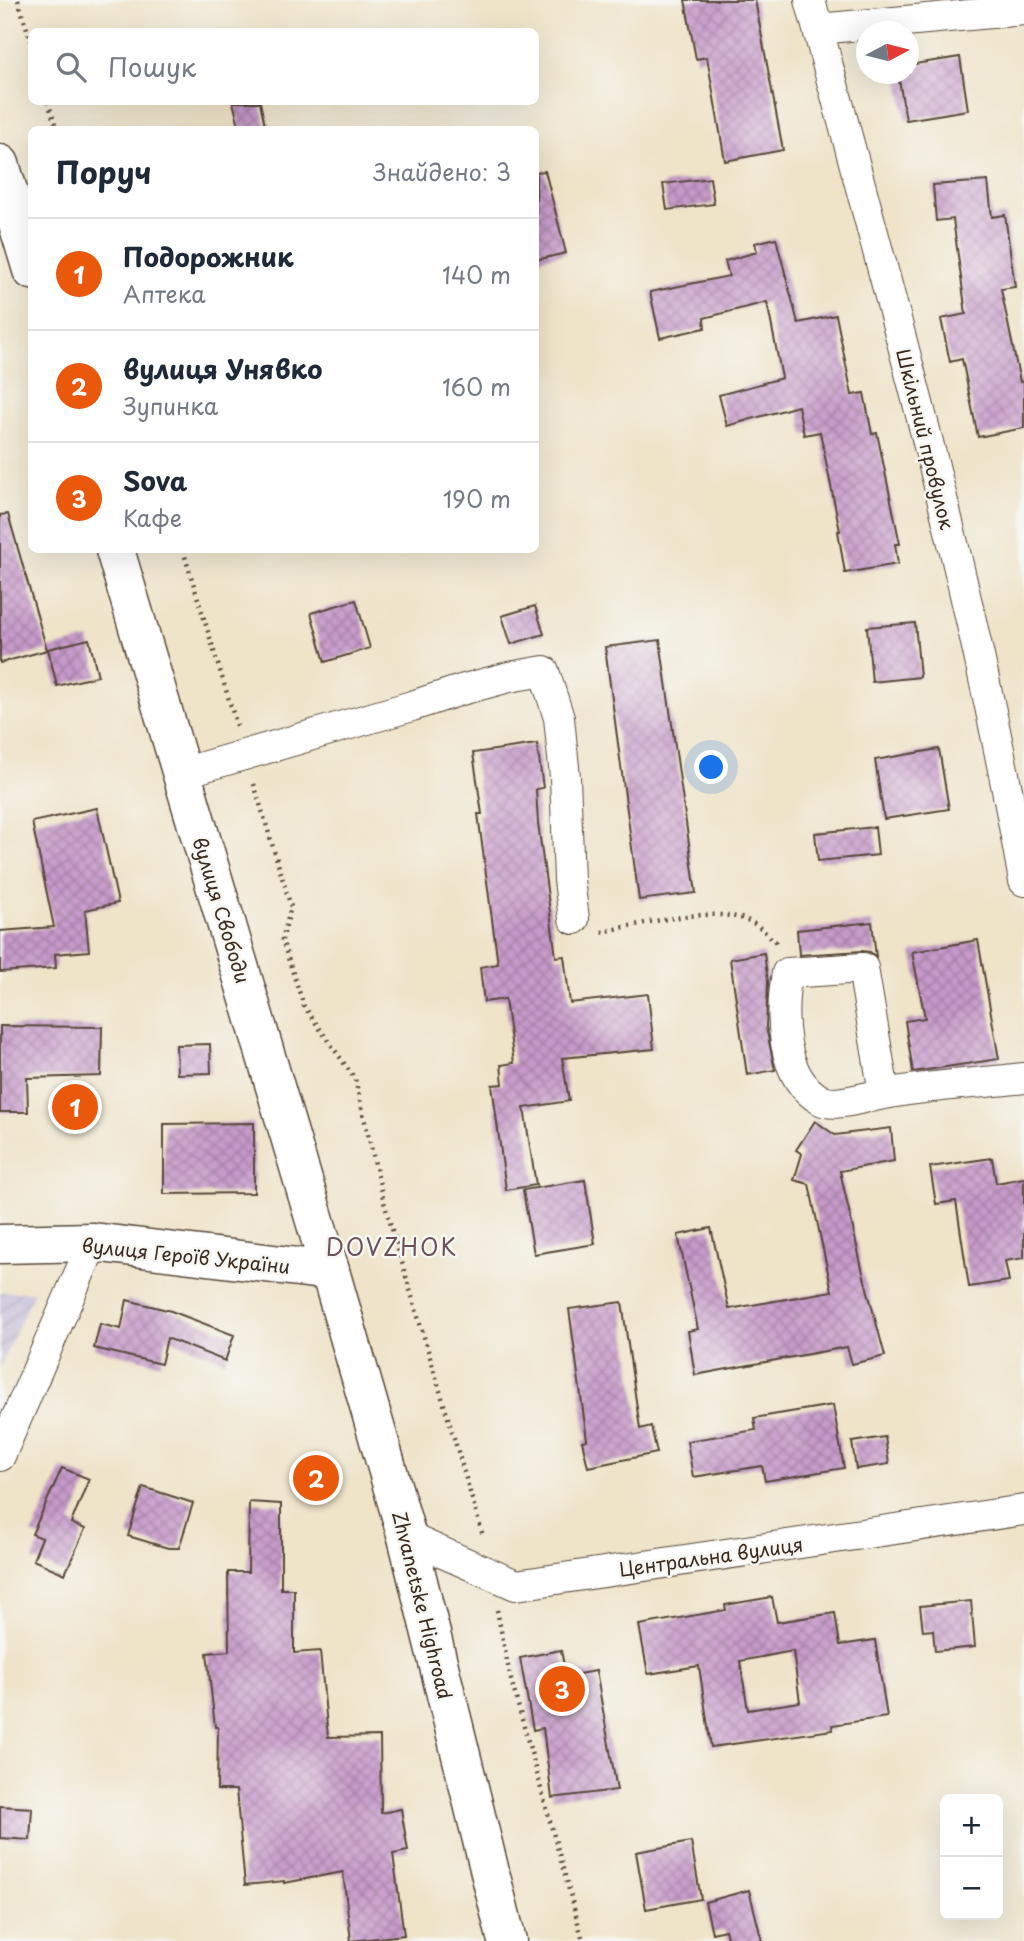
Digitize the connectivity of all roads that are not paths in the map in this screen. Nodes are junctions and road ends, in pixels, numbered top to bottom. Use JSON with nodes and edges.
{"nodes":[{"id":1,"x":810,"y":0,"type":"edge"},
{"id":2,"x":1024,"y":10,"type":"edge"},
{"id":3,"x":818,"y":29,"type":"junction"},
{"id":4,"x":0,"y":164,"type":"edge"},
{"id":5,"x":28,"y":257,"type":"edge"},
{"id":6,"x":116,"y":553,"type":"edge"},
{"id":7,"x":182,"y":773,"type":"junction"},
{"id":8,"x":1024,"y":881,"type":"edge"},
{"id":9,"x":574,"y":919,"type":"road end"},
{"id":10,"x":1024,"y":1078,"type":"edge"},
{"id":11,"x":884,"y":1093,"type":"junction"},
{"id":12,"x":93,"y":1242,"type":"junction"},
{"id":13,"x":0,"y":1244,"type":"edge"},
{"id":14,"x":330,"y":1271,"type":"junction"},
{"id":15,"x":0,"y":1456,"type":"edge"},
{"id":16,"x":1024,"y":1510,"type":"edge"},
{"id":17,"x":407,"y":1536,"type":"junction"},
{"id":18,"x":507,"y":1941,"type":"edge"}],
"edges":[{"from":1,"to":3,"type":"street","name":"Шкільний провулок"},
{"from":2,"to":3,"type":"street"},
{"from":3,"to":8,"type":"street","name":"Шкільний провулок"},
{"from":4,"to":5,"type":"main road"},
{"from":6,"to":7,"type":"main road","name":"вулиця Свободи"},
{"from":7,"to":9,"type":"street"},
{"from":7,"to":14,"type":"main road","name":"вулиця Свободи"},
{"from":10,"to":11,"type":"street"},
{"from":11,"to":11,"type":"street"},
{"from":12,"to":13,"type":"main road","name":"вулиця Героїв України"},
{"from":12,"to":14,"type":"main road","name":"вулиця Героїв України"},
{"from":12,"to":15,"type":"street"},
{"from":14,"to":17,"type":"main road","name":"Zhvanetske Highroad"},
{"from":16,"to":17,"type":"street","name":"Центральна вулиця"},
{"from":17,"to":18,"type":"main road","name":"Zhvanetske Highroad"}]}
